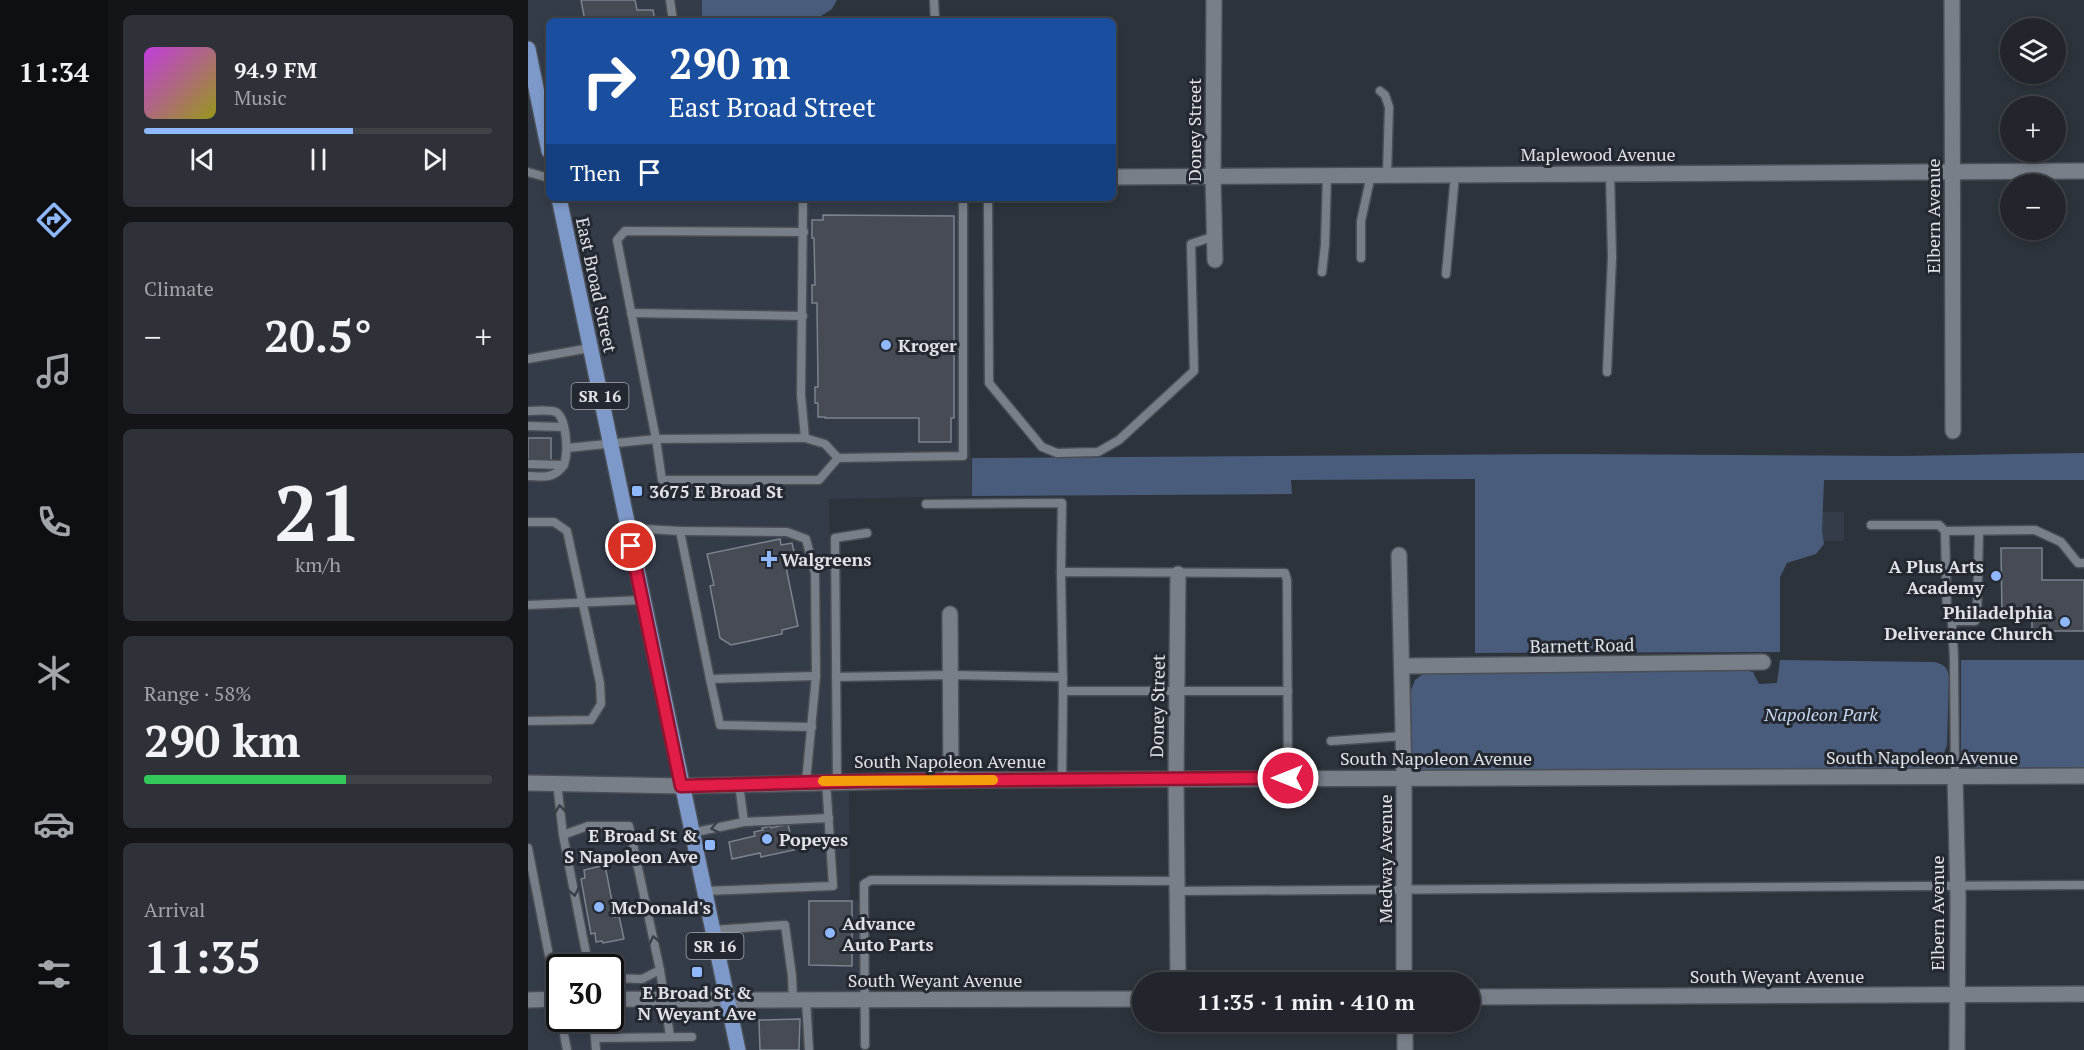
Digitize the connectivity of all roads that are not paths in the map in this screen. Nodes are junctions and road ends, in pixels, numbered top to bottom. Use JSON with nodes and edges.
{"nodes":[{"id":1,"x":670,"y":0,"type":"edge"},
{"id":2,"x":934,"y":0,"type":"edge"},
{"id":3,"x":1214,"y":0,"type":"edge"},
{"id":4,"x":1952,"y":0,"type":"edge"},
{"id":5,"x":673,"y":18,"type":"edge"},
{"id":6,"x":935,"y":18,"type":"edge"},
{"id":7,"x":528,"y":50,"type":"edge"},
{"id":8,"x":1380,"y":91,"type":"dead end"},
{"id":9,"x":546,"y":137,"type":"edge"},
{"id":10,"x":2084,"y":171,"type":"edge"},
{"id":11,"x":528,"y":172,"type":"edge"},
{"id":12,"x":1952,"y":172,"type":"junction"},
{"id":13,"x":1610,"y":174,"type":"junction"},
{"id":14,"x":1387,"y":175,"type":"junction"},
{"id":15,"x":1455,"y":175,"type":"junction"},
{"id":16,"x":1326,"y":176,"type":"junction"},
{"id":17,"x":1371,"y":176,"type":"junction"},
{"id":18,"x":546,"y":177,"type":"edge"},
{"id":19,"x":1116,"y":177,"type":"edge"},
{"id":20,"x":1213,"y":177,"type":"junction"},
{"id":21,"x":560,"y":201,"type":"edge"},
{"id":22,"x":803,"y":201,"type":"edge"},
{"id":23,"x":963,"y":201,"type":"edge"},
{"id":24,"x":988,"y":201,"type":"edge"},
{"id":25,"x":804,"y":232,"type":"junction"},
{"id":26,"x":1215,"y":236,"type":"junction"},
{"id":27,"x":1361,"y":258,"type":"dead end"},
{"id":28,"x":1215,"y":260,"type":"dead end"},
{"id":29,"x":1322,"y":272,"type":"dead end"},
{"id":30,"x":1446,"y":274,"type":"dead end"},
{"id":31,"x":631,"y":313,"type":"junction"},
{"id":32,"x":803,"y":316,"type":"junction"},
{"id":33,"x":590,"y":348,"type":"junction"},
{"id":34,"x":528,"y":359,"type":"edge"},
{"id":35,"x":1607,"y":372,"type":"dead end"},
{"id":36,"x":528,"y":411,"type":"edge"},
{"id":37,"x":528,"y":426,"type":"edge"},
{"id":38,"x":564,"y":427,"type":"junction"},
{"id":39,"x":1953,"y":431,"type":"dead end"},
{"id":40,"x":805,"y":438,"type":"junction"},
{"id":41,"x":656,"y":439,"type":"junction"},
{"id":42,"x":610,"y":444,"type":"junction"},
{"id":43,"x":567,"y":448,"type":"junction"},
{"id":44,"x":838,"y":458,"type":"junction"},
{"id":45,"x":528,"y":464,"type":"edge"},
{"id":46,"x":564,"y":465,"type":"junction"},
{"id":47,"x":528,"y":476,"type":"edge"},
{"id":48,"x":926,"y":504,"type":"dead end"},
{"id":49,"x":528,"y":522,"type":"edge"},
{"id":50,"x":1871,"y":525,"type":"dead end"},
{"id":51,"x":627,"y":528,"type":"junction"},
{"id":52,"x":680,"y":531,"type":"junction"},
{"id":53,"x":1945,"y":531,"type":"junction"},
{"id":54,"x":1979,"y":531,"type":"junction"},
{"id":55,"x":867,"y":532,"type":"dead end"},
{"id":56,"x":1399,"y":555,"type":"dead end"},
{"id":57,"x":2084,"y":563,"type":"edge"},
{"id":58,"x":1061,"y":572,"type":"junction"},
{"id":59,"x":1178,"y":574,"type":"junction"},
{"id":60,"x":642,"y":600,"type":"junction"},
{"id":61,"x":582,"y":604,"type":"junction"},
{"id":62,"x":528,"y":605,"type":"edge"},
{"id":63,"x":950,"y":614,"type":"dead end"},
{"id":64,"x":1952,"y":621,"type":"junction"},
{"id":65,"x":1762,"y":662,"type":"dead end"},
{"id":66,"x":1403,"y":666,"type":"junction"},
{"id":67,"x":950,"y":675,"type":"junction"},
{"id":68,"x":816,"y":676,"type":"junction"},
{"id":69,"x":1063,"y":676,"type":"junction"},
{"id":70,"x":836,"y":677,"type":"junction"},
{"id":71,"x":710,"y":679,"type":"junction"},
{"id":72,"x":1063,"y":691,"type":"junction"},
{"id":73,"x":1177,"y":691,"type":"junction"},
{"id":74,"x":1288,"y":691,"type":"junction"},
{"id":75,"x":528,"y":721,"type":"edge"},
{"id":76,"x":812,"y":727,"type":"junction"},
{"id":77,"x":1404,"y":736,"type":"junction"},
{"id":78,"x":1331,"y":741,"type":"dead end"},
{"id":79,"x":1955,"y":776,"type":"junction"},
{"id":80,"x":2084,"y":776,"type":"edge"},
{"id":81,"x":1404,"y":777,"type":"junction"},
{"id":82,"x":1288,"y":778,"type":"junction"},
{"id":83,"x":1062,"y":779,"type":"junction"},
{"id":84,"x":1176,"y":779,"type":"junction"},
{"id":85,"x":951,"y":780,"type":"junction"},
{"id":86,"x":832,"y":781,"type":"junction"},
{"id":87,"x":806,"y":782,"type":"junction"},
{"id":88,"x":528,"y":783,"type":"edge"},
{"id":89,"x":557,"y":783,"type":"junction"},
{"id":90,"x":739,"y":784,"type":"junction"},
{"id":91,"x":681,"y":786,"type":"junction"},
{"id":92,"x":829,"y":818,"type":"junction"},
{"id":93,"x":744,"y":822,"type":"junction"},
{"id":94,"x":691,"y":833,"type":"junction"},
{"id":95,"x":563,"y":835,"type":"junction"},
{"id":96,"x":528,"y":848,"type":"edge"},
{"id":97,"x":2084,"y":885,"type":"edge"},
{"id":98,"x":1177,"y":886,"type":"junction"},
{"id":99,"x":1958,"y":886,"type":"junction"},
{"id":100,"x":1404,"y":888,"type":"junction"},
{"id":101,"x":704,"y":891,"type":"junction"},
{"id":102,"x":712,"y":930,"type":"junction"},
{"id":103,"x":549,"y":954,"type":"edge"},
{"id":104,"x":586,"y":954,"type":"edge"},
{"id":105,"x":660,"y":970,"type":"junction"},
{"id":106,"x":1178,"y":972,"type":"edge"},
{"id":107,"x":1404,"y":972,"type":"edge"},
{"id":108,"x":624,"y":978,"type":"edge"},
{"id":109,"x":2084,"y":994,"type":"edge"},
{"id":110,"x":1957,"y":995,"type":"junction"},
{"id":111,"x":1480,"y":997,"type":"edge"},
{"id":112,"x":663,"y":998,"type":"junction"},
{"id":113,"x":624,"y":999,"type":"edge"},
{"id":114,"x":1132,"y":999,"type":"edge"},
{"id":115,"x":528,"y":1000,"type":"edge"},
{"id":116,"x":728,"y":1000,"type":"junction"},
{"id":117,"x":799,"y":1000,"type":"junction"},
{"id":118,"x":864,"y":1000,"type":"junction"},
{"id":119,"x":546,"y":1002,"type":"edge"},
{"id":120,"x":564,"y":1032,"type":"edge"},
{"id":121,"x":594,"y":1032,"type":"edge"},
{"id":122,"x":1405,"y":1032,"type":"edge"},
{"id":123,"x":670,"y":1036,"type":"junction"},
{"id":124,"x":692,"y":1037,"type":"dead end"},
{"id":125,"x":595,"y":1038,"type":"junction"},
{"id":126,"x":865,"y":1045,"type":"dead end"},
{"id":127,"x":567,"y":1050,"type":"edge"},
{"id":128,"x":596,"y":1050,"type":"edge"},
{"id":129,"x":738,"y":1050,"type":"edge"},
{"id":130,"x":809,"y":1050,"type":"edge"},
{"id":131,"x":1405,"y":1050,"type":"edge"},
{"id":132,"x":1957,"y":1050,"type":"edge"}],
"edges":[{"from":1,"to":5,"type":"lane"},
{"from":2,"to":6,"type":"lane"},
{"from":3,"to":20,"type":"street","name":"Doney Street"},
{"from":4,"to":12,"type":"street","name":"Elbern Avenue"},
{"from":7,"to":9,"type":"main road"},
{"from":8,"to":14,"type":"lane"},
{"from":10,"to":12,"type":"street","name":"Maplewood Avenue"},
{"from":11,"to":18,"type":"lane"},
{"from":12,"to":13,"type":"street","name":"Maplewood Avenue"},
{"from":12,"to":39,"type":"street","name":"Elbern Avenue"},
{"from":13,"to":15,"type":"street","name":"Maplewood Avenue"},
{"from":13,"to":35,"type":"lane"},
{"from":14,"to":15,"type":"street","name":"Maplewood Avenue"},
{"from":14,"to":17,"type":"street","name":"Maplewood Avenue"},
{"from":15,"to":30,"type":"lane"},
{"from":16,"to":17,"type":"street","name":"Maplewood Avenue"},
{"from":16,"to":20,"type":"street","name":"Maplewood Avenue"},
{"from":16,"to":29,"type":"lane"},
{"from":17,"to":27,"type":"lane"},
{"from":19,"to":20,"type":"street","name":"Maplewood Avenue"},
{"from":20,"to":26,"type":"street","name":"Doney Street"},
{"from":21,"to":33,"type":"main road","name":"East Broad Street","number":"SR 16"},
{"from":22,"to":25,"type":"lane"},
{"from":23,"to":44,"type":"lane"},
{"from":24,"to":26,"type":"lane"},
{"from":25,"to":31,"type":"lane"},
{"from":25,"to":32,"type":"lane"},
{"from":26,"to":28,"type":"street","name":"Doney Street"},
{"from":31,"to":32,"type":"lane"},
{"from":31,"to":41,"type":"lane"},
{"from":32,"to":40,"type":"lane"},
{"from":33,"to":34,"type":"lane"},
{"from":33,"to":42,"type":"main road","name":"East Broad Street","number":"SR 16"},
{"from":36,"to":38,"type":"lane"},
{"from":37,"to":38,"type":"lane"},
{"from":38,"to":43,"type":"lane"},
{"from":40,"to":41,"type":"lane"},
{"from":40,"to":44,"type":"lane"},
{"from":41,"to":42,"type":"lane"},
{"from":41,"to":44,"type":"lane"},
{"from":42,"to":43,"type":"lane"},
{"from":42,"to":51,"type":"main road","name":"East Broad Street","number":"SR 16"},
{"from":43,"to":46,"type":"lane"},
{"from":45,"to":46,"type":"lane"},
{"from":46,"to":47,"type":"lane"},
{"from":48,"to":58,"type":"lane"},
{"from":49,"to":61,"type":"lane"},
{"from":50,"to":53,"type":"lane"},
{"from":51,"to":52,"type":"lane"},
{"from":51,"to":60,"type":"main road","name":"East Broad Street","number":"SR 16"},
{"from":52,"to":68,"type":"lane"},
{"from":52,"to":71,"type":"lane"},
{"from":53,"to":54,"type":"lane"},
{"from":53,"to":64,"type":"lane"},
{"from":54,"to":57,"type":"lane"},
{"from":54,"to":64,"type":"lane"},
{"from":55,"to":70,"type":"lane"},
{"from":56,"to":66,"type":"street","name":"Medway Avenue"},
{"from":58,"to":59,"type":"lane"},
{"from":58,"to":69,"type":"lane"},
{"from":59,"to":73,"type":"street","name":"Doney Street"},
{"from":59,"to":74,"type":"lane"},
{"from":60,"to":61,"type":"lane"},
{"from":60,"to":91,"type":"main road","name":"East Broad Street","number":"SR 16"},
{"from":61,"to":62,"type":"lane"},
{"from":61,"to":75,"type":"lane"},
{"from":63,"to":67,"type":"street"},
{"from":64,"to":79,"type":"lane"},
{"from":65,"to":66,"type":"street","name":"Barnett Road"},
{"from":66,"to":77,"type":"street","name":"Medway Avenue"},
{"from":67,"to":69,"type":"lane"},
{"from":67,"to":70,"type":"lane"},
{"from":67,"to":85,"type":"street"},
{"from":68,"to":71,"type":"lane"},
{"from":68,"to":76,"type":"lane"},
{"from":69,"to":72,"type":"lane"},
{"from":70,"to":86,"type":"lane"},
{"from":71,"to":76,"type":"lane"},
{"from":72,"to":73,"type":"lane"},
{"from":72,"to":83,"type":"lane"},
{"from":73,"to":74,"type":"lane"},
{"from":73,"to":84,"type":"street","name":"Doney Street"},
{"from":74,"to":82,"type":"lane"},
{"from":76,"to":87,"type":"lane"},
{"from":77,"to":78,"type":"lane"},
{"from":77,"to":81,"type":"street","name":"Medway Avenue"},
{"from":79,"to":80,"type":"street","name":"South Napoleon Avenue"},
{"from":79,"to":81,"type":"street","name":"South Napoleon Avenue"},
{"from":79,"to":99,"type":"street","name":"Elbern Avenue"},
{"from":81,"to":82,"type":"street","name":"South Napoleon Avenue"},
{"from":81,"to":100,"type":"street","name":"Medway Avenue"},
{"from":82,"to":84,"type":"street","name":"South Napoleon Avenue"},
{"from":83,"to":84,"type":"street","name":"South Napoleon Avenue"},
{"from":83,"to":85,"type":"street","name":"South Napoleon Avenue"},
{"from":84,"to":98,"type":"street","name":"Doney Street"},
{"from":85,"to":86,"type":"street","name":"South Napoleon Avenue"},
{"from":86,"to":87,"type":"street","name":"South Napoleon Avenue"},
{"from":86,"to":92,"type":"lane"},
{"from":87,"to":90,"type":"street","name":"South Napoleon Avenue"},
{"from":88,"to":89,"type":"street","name":"South Napoleon Avenue"},
{"from":89,"to":91,"type":"street","name":"South Napoleon Avenue"},
{"from":95,"to":89,"type":"lane","one_way":true},
{"from":90,"to":91,"type":"street","name":"South Napoleon Avenue"},
{"from":90,"to":93,"type":"lane"},
{"from":91,"to":94,"type":"main road","name":"East Broad Street","number":"SR 16"},
{"from":92,"to":93,"type":"lane"},
{"from":92,"to":101,"type":"lane"},
{"from":93,"to":94,"type":"lane","one_way":true},
{"from":94,"to":101,"type":"main road","name":"East Broad Street","number":"SR 16"},
{"from":95,"to":104,"type":"lane","one_way":true},
{"from":105,"to":95,"type":"lane","one_way":true},
{"from":96,"to":103,"type":"lane"},
{"from":97,"to":99,"type":"lane"},
{"from":98,"to":100,"type":"lane"},
{"from":98,"to":106,"type":"street","name":"Doney Street"},
{"from":98,"to":118,"type":"lane"},
{"from":99,"to":100,"type":"lane"},
{"from":99,"to":110,"type":"street","name":"Elbern Avenue"},
{"from":100,"to":107,"type":"street","name":"Medway Avenue"},
{"from":101,"to":102,"type":"main road","name":"East Broad Street","number":"SR 16"},
{"from":102,"to":116,"type":"main road","name":"East Broad Street","number":"SR 16"},
{"from":102,"to":117,"type":"lane"},
{"from":105,"to":108,"type":"lane"},
{"from":105,"to":112,"type":"lane"},
{"from":109,"to":110,"type":"street","name":"South Weyant Avenue"},
{"from":110,"to":111,"type":"street","name":"South Weyant Avenue"},
{"from":110,"to":132,"type":"street","name":"Elbern Avenue"},
{"from":112,"to":113,"type":"street","name":"South Weyant Avenue"},
{"from":112,"to":116,"type":"street","name":"South Weyant Avenue"},
{"from":112,"to":123,"type":"lane"},
{"from":114,"to":118,"type":"street","name":"South Weyant Avenue"},
{"from":115,"to":119,"type":"street"},
{"from":116,"to":117,"type":"street","name":"South Weyant Avenue"},
{"from":116,"to":129,"type":"main road","name":"East Broad Street","number":"SR 16"},
{"from":117,"to":118,"type":"street","name":"South Weyant Avenue"},
{"from":117,"to":130,"type":"lane"},
{"from":118,"to":126,"type":"lane"},
{"from":120,"to":127,"type":"lane"},
{"from":121,"to":125,"type":"lane"},
{"from":122,"to":131,"type":"street"},
{"from":123,"to":124,"type":"lane"},
{"from":123,"to":125,"type":"lane"},
{"from":125,"to":128,"type":"lane"}]}
